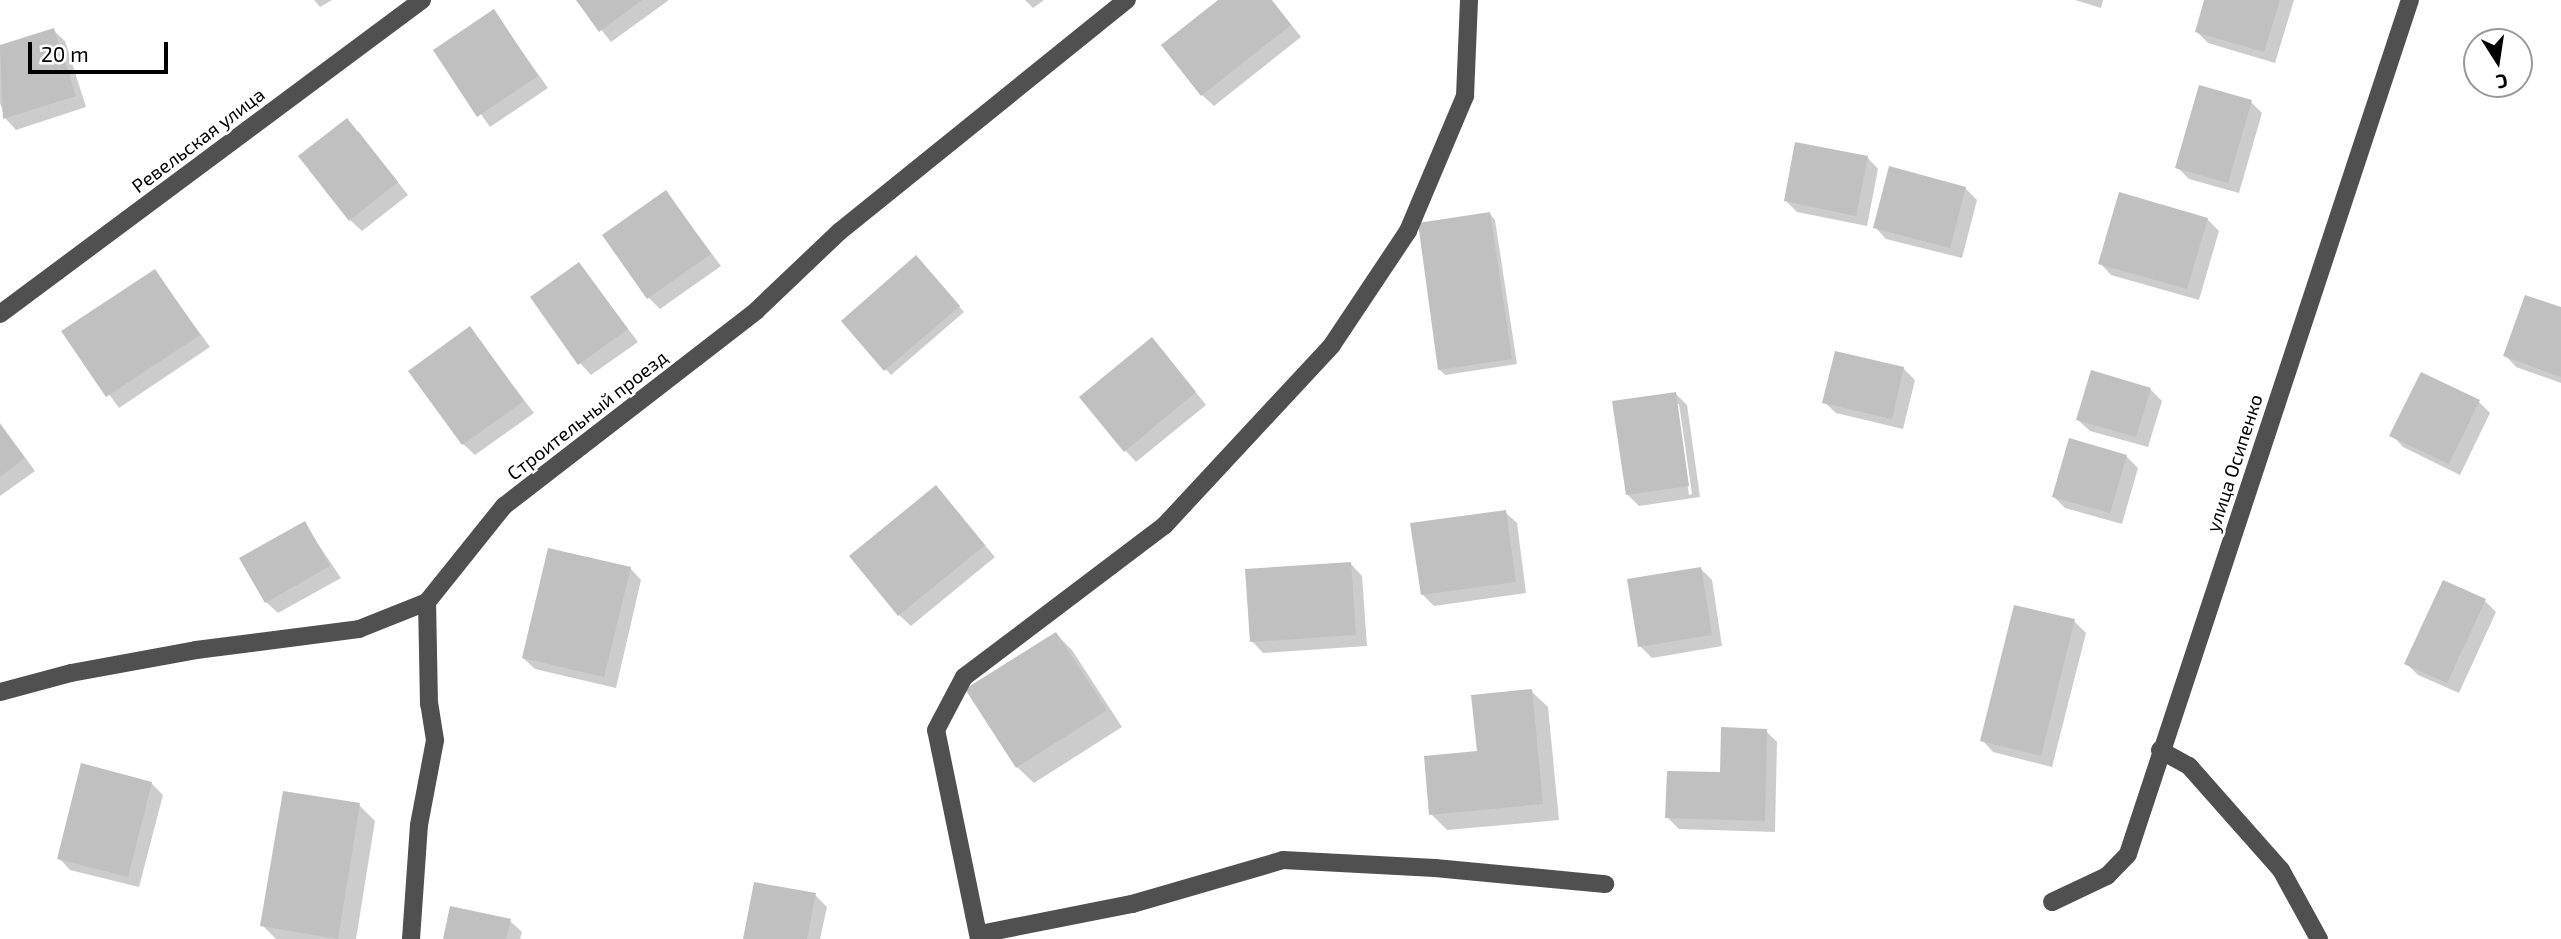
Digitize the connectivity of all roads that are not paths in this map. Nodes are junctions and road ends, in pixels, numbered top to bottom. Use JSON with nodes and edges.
{"nodes":[{"id":1,"x":422,"y":0,"type":"edge"},
{"id":2,"x":1127,"y":0,"type":"edge"},
{"id":3,"x":1469,"y":0,"type":"edge"},
{"id":4,"x":2410,"y":0,"type":"edge"},
{"id":5,"x":0,"y":314,"type":"edge"},
{"id":6,"x":427,"y":602,"type":"junction"},
{"id":7,"x":0,"y":692,"type":"edge"},
{"id":8,"x":2160,"y":750,"type":"junction"},
{"id":9,"x":1605,"y":884,"type":"dead end"},
{"id":10,"x":2052,"y":902,"type":"dead end"},
{"id":11,"x":979,"y":937,"type":"edge"},
{"id":12,"x":411,"y":939,"type":"edge"},
{"id":13,"x":2319,"y":939,"type":"edge"}],
"edges":[{"from":1,"to":5,"type":"street","name":"Ревельская улица"},
{"from":2,"to":6,"type":"street","name":"Строительный проезд"},
{"from":3,"to":11,"type":"street"},
{"from":4,"to":8,"type":"street","name":"улица Осипенко"},
{"from":6,"to":7,"type":"street","name":"Строительный проезд"},
{"from":6,"to":12,"type":"street"},
{"from":8,"to":10,"type":"street","name":"улица Осипенко"},
{"from":8,"to":13,"type":"street"},
{"from":9,"to":11,"type":"street"}]}
